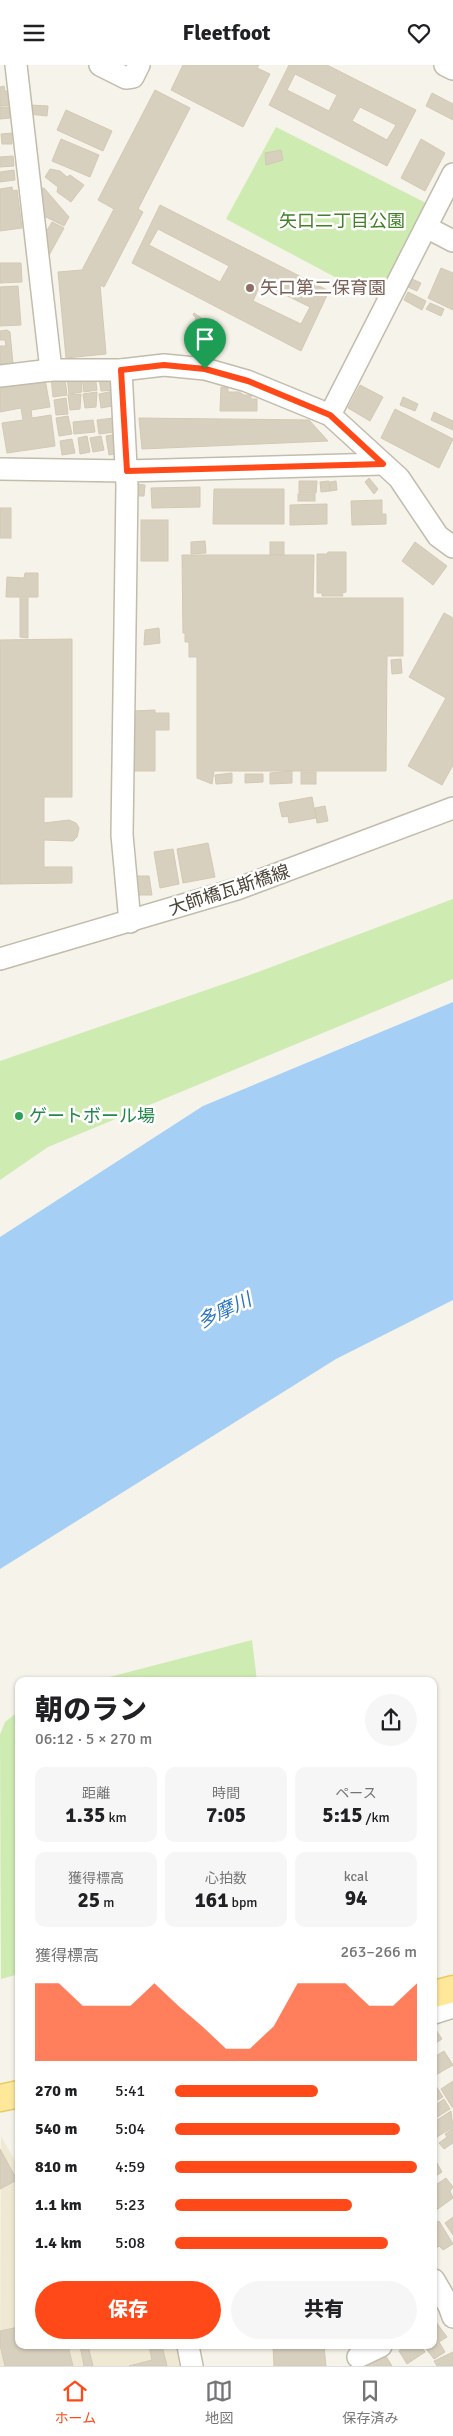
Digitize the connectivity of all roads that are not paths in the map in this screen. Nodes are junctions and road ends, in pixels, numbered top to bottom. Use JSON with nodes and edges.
{"nodes":[{"id":1,"x":16,"y":65,"type":"edge"},
{"id":2,"x":100,"y":65,"type":"edge"},
{"id":3,"x":140,"y":65,"type":"edge"},
{"id":4,"x":444,"y":65,"type":"edge"},
{"id":5,"x":453,"y":69,"type":"edge"},
{"id":6,"x":453,"y":174,"type":"edge"},
{"id":7,"x":426,"y":227,"type":"junction"},
{"id":8,"x":453,"y":241,"type":"edge"},
{"id":9,"x":51,"y":369,"type":"junction"},
{"id":10,"x":121,"y":370,"type":"junction"},
{"id":11,"x":0,"y":376,"type":"edge"},
{"id":12,"x":330,"y":415,"type":"junction"},
{"id":13,"x":383,"y":464,"type":"junction"},
{"id":14,"x":0,"y":469,"type":"edge"},
{"id":15,"x":127,"y":471,"type":"junction"},
{"id":16,"x":453,"y":547,"type":"edge"},
{"id":17,"x":453,"y":808,"type":"edge"},
{"id":18,"x":130,"y":921,"type":"junction"},
{"id":19,"x":0,"y":959,"type":"edge"},
{"id":20,"x":453,"y":1989,"type":"edge"},
{"id":21,"x":437,"y":1993,"type":"edge"},
{"id":22,"x":453,"y":2007,"type":"edge"},
{"id":23,"x":437,"y":2012,"type":"edge"},
{"id":24,"x":15,"y":2095,"type":"edge"},
{"id":25,"x":0,"y":2099,"type":"edge"},
{"id":26,"x":437,"y":2287,"type":"edge"},
{"id":27,"x":447,"y":2310,"type":"edge"},
{"id":28,"x":189,"y":2349,"type":"edge"},
{"id":29,"x":374,"y":2349,"type":"edge"},
{"id":30,"x":358,"y":2356,"type":"edge"},
{"id":31,"x":192,"y":2366,"type":"edge"}],
"edges":[{"from":1,"to":9,"type":"street"},
{"from":2,"to":3,"type":"street"},
{"from":4,"to":5,"type":"street"},
{"from":6,"to":7,"type":"street"},
{"from":7,"to":8,"type":"street"},
{"from":7,"to":12,"type":"street"},
{"from":9,"to":10,"type":"street"},
{"from":9,"to":11,"type":"street"},
{"from":10,"to":12,"type":"street"},
{"from":10,"to":15,"type":"street"},
{"from":12,"to":13,"type":"street"},
{"from":13,"to":15,"type":"street"},
{"from":13,"to":16,"type":"street"},
{"from":14,"to":15,"type":"street"},
{"from":15,"to":18,"type":"street"},
{"from":17,"to":18,"type":"street","name":"大師橋瓦斯橋線"},
{"from":18,"to":19,"type":"street","name":"大師橋瓦斯橋線"},
{"from":20,"to":21,"type":"main road"},
{"from":22,"to":23,"type":"street"},
{"from":24,"to":25,"type":"main road"},
{"from":26,"to":27,"type":"street"},
{"from":28,"to":31,"type":"street"},
{"from":29,"to":30,"type":"street"}]}
